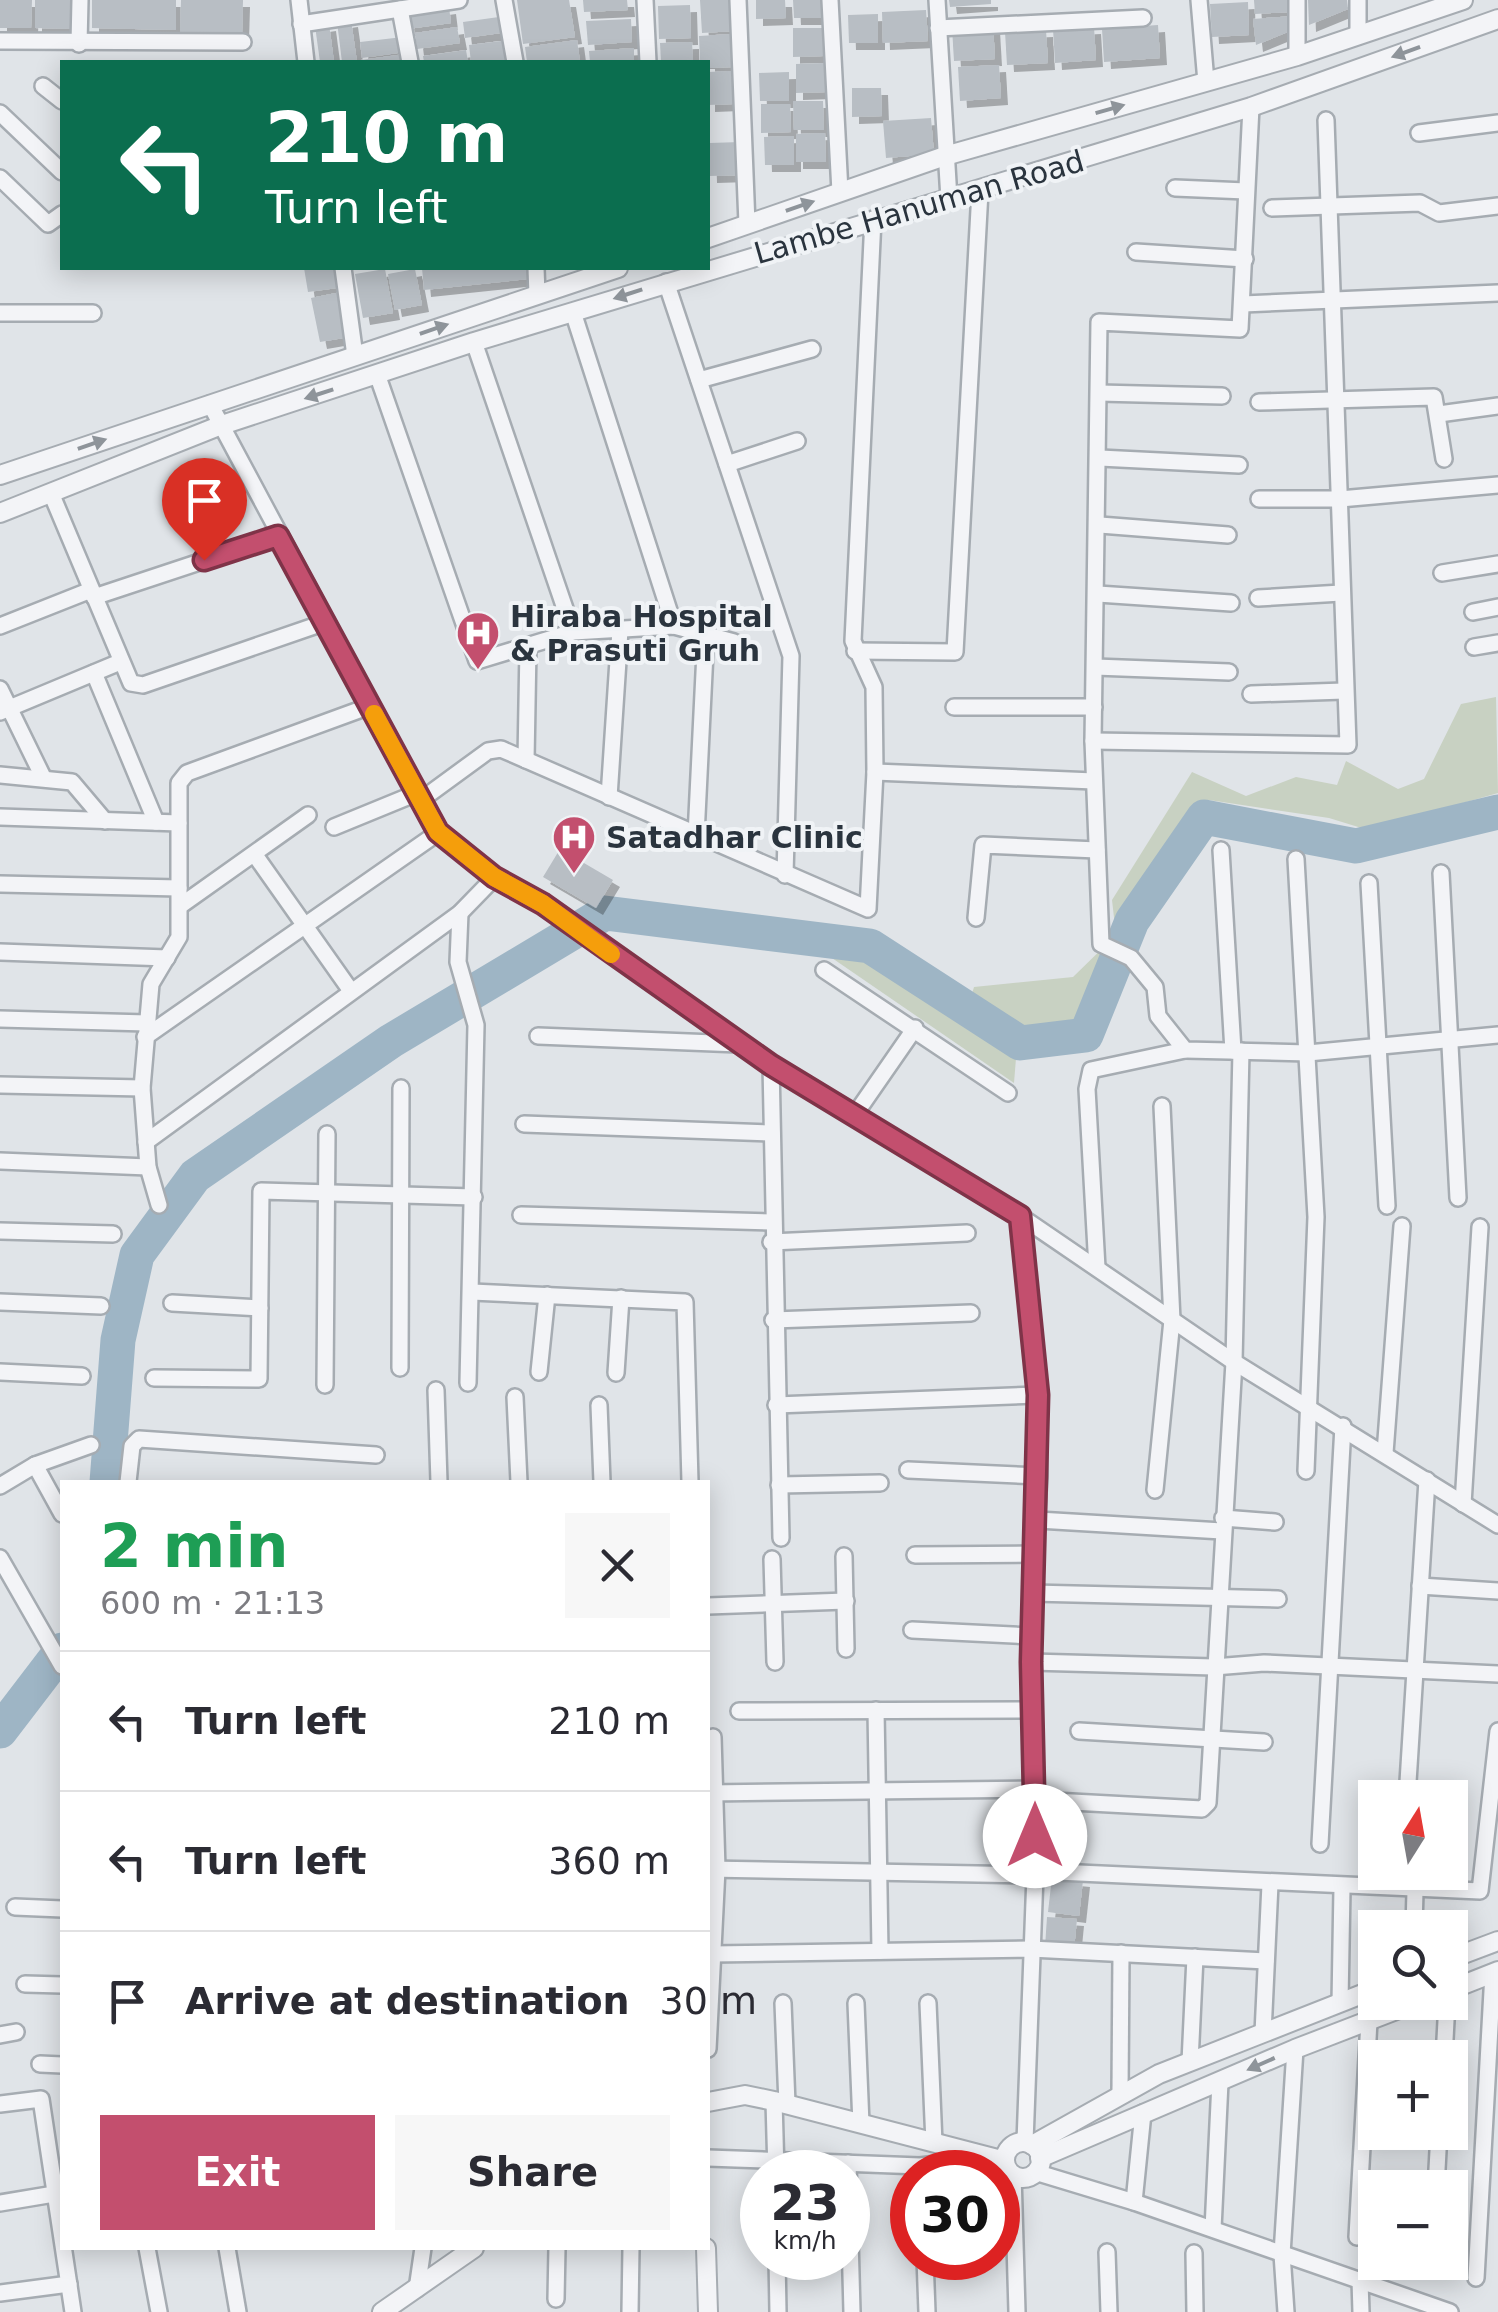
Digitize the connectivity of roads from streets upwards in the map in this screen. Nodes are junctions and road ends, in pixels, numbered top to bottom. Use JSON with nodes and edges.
{"nodes":[{"id":1,"x":80,"y":0,"type":"edge"},
{"id":2,"x":299,"y":0,"type":"edge"},
{"id":3,"x":459,"y":0,"type":"edge"},
{"id":4,"x":504,"y":0,"type":"edge"},
{"id":5,"x":645,"y":0,"type":"edge"},
{"id":6,"x":738,"y":0,"type":"edge"},
{"id":7,"x":830,"y":0,"type":"edge"},
{"id":8,"x":936,"y":0,"type":"edge"},
{"id":9,"x":1200,"y":0,"type":"edge"},
{"id":10,"x":1297,"y":0,"type":"edge"},
{"id":11,"x":1358,"y":0,"type":"edge"},
{"id":12,"x":1463,"y":0,"type":"edge"},
{"id":13,"x":400,"y":9,"type":"junction"},
{"id":14,"x":1143,"y":18,"type":"dead end"},
{"id":15,"x":1498,"y":19,"type":"edge"},
{"id":16,"x":301,"y":24,"type":"junction"},
{"id":17,"x":938,"y":28,"type":"junction"},
{"id":18,"x":1358,"y":36,"type":"junction"},
{"id":19,"x":0,"y":41,"type":"edge"},
{"id":20,"x":243,"y":42,"type":"dead end"},
{"id":21,"x":80,"y":44,"type":"junction"},
{"id":22,"x":1297,"y":56,"type":"junction"},
{"id":23,"x":306,"y":60,"type":"edge"},
{"id":24,"x":410,"y":60,"type":"edge"},
{"id":25,"x":515,"y":60,"type":"edge"},
{"id":26,"x":648,"y":60,"type":"edge"},
{"id":27,"x":1206,"y":82,"type":"junction"},
{"id":28,"x":43,"y":86,"type":"dead end"},
{"id":29,"x":60,"y":99,"type":"edge"},
{"id":30,"x":1251,"y":107,"type":"junction"},
{"id":31,"x":0,"y":114,"type":"edge"},
{"id":32,"x":1326,"y":120,"type":"dead end"},
{"id":33,"x":1498,"y":124,"type":"edge"},
{"id":34,"x":1419,"y":133,"type":"dead end"},
{"id":35,"x":945,"y":156,"type":"junction"},
{"id":36,"x":60,"y":170,"type":"edge"},
{"id":37,"x":0,"y":178,"type":"edge"},
{"id":38,"x":1175,"y":188,"type":"dead end"},
{"id":39,"x":7,"y":191,"type":"edge"},
{"id":40,"x":980,"y":191,"type":"junction"},
{"id":41,"x":1246,"y":191,"type":"junction"},
{"id":42,"x":840,"y":192,"type":"junction"},
{"id":43,"x":949,"y":199,"type":"junction"},
{"id":44,"x":1331,"y":206,"type":"junction"},
{"id":45,"x":1498,"y":206,"type":"edge"},
{"id":46,"x":1272,"y":208,"type":"dead end"},
{"id":47,"x":60,"y":215,"type":"edge"},
{"id":48,"x":874,"y":219,"type":"junction"},
{"id":49,"x":747,"y":224,"type":"junction"},
{"id":50,"x":710,"y":237,"type":"edge"},
{"id":51,"x":1136,"y":252,"type":"dead end"},
{"id":52,"x":1245,"y":259,"type":"junction"},
{"id":53,"x":710,"y":269,"type":"edge"},
{"id":54,"x":343,"y":270,"type":"edge"},
{"id":55,"x":536,"y":270,"type":"edge"},
{"id":56,"x":612,"y":270,"type":"edge"},
{"id":57,"x":706,"y":270,"type":"edge"},
{"id":58,"x":666,"y":282,"type":"junction"},
{"id":59,"x":1498,"y":292,"type":"edge"},
{"id":60,"x":536,"y":295,"type":"junction"},
{"id":61,"x":1336,"y":302,"type":"junction"},
{"id":62,"x":1244,"y":304,"type":"junction"},
{"id":63,"x":573,"y":312,"type":"junction"},
{"id":64,"x":0,"y":313,"type":"edge"},
{"id":65,"x":93,"y":314,"type":"dead end"},
{"id":66,"x":474,"y":342,"type":"junction"},
{"id":67,"x":812,"y":349,"type":"dead end"},
{"id":68,"x":355,"y":356,"type":"junction"},
{"id":69,"x":378,"y":374,"type":"junction"},
{"id":70,"x":699,"y":380,"type":"junction"},
{"id":71,"x":1099,"y":392,"type":"junction"},
{"id":72,"x":1222,"y":396,"type":"dead end"},
{"id":73,"x":1259,"y":402,"type":"dead end"},
{"id":74,"x":1336,"y":402,"type":"junction"},
{"id":75,"x":210,"y":404,"type":"junction"},
{"id":76,"x":1498,"y":406,"type":"edge"},
{"id":77,"x":1439,"y":414,"type":"junction"},
{"id":78,"x":219,"y":426,"type":"junction"},
{"id":79,"x":797,"y":441,"type":"dead end"},
{"id":80,"x":1100,"y":458,"type":"junction"},
{"id":81,"x":1444,"y":459,"type":"dead end"},
{"id":82,"x":727,"y":464,"type":"junction"},
{"id":83,"x":1239,"y":464,"type":"dead end"},
{"id":84,"x":0,"y":475,"type":"edge"},
{"id":85,"x":1498,"y":485,"type":"edge"},
{"id":86,"x":51,"y":493,"type":"junction"},
{"id":87,"x":1258,"y":499,"type":"dead end"},
{"id":88,"x":1340,"y":499,"type":"junction"},
{"id":89,"x":0,"y":513,"type":"edge"},
{"id":90,"x":1100,"y":525,"type":"junction"},
{"id":91,"x":1228,"y":535,"type":"dead end"},
{"id":92,"x":278,"y":536,"type":"junction"},
{"id":93,"x":1498,"y":564,"type":"edge"},
{"id":94,"x":1442,"y":572,"type":"dead end"},
{"id":95,"x":92,"y":593,"type":"junction"},
{"id":96,"x":1341,"y":593,"type":"junction"},
{"id":97,"x":1098,"y":594,"type":"junction"},
{"id":98,"x":1258,"y":598,"type":"dead end"},
{"id":99,"x":1231,"y":603,"type":"dead end"},
{"id":100,"x":1498,"y":607,"type":"edge"},
{"id":101,"x":1473,"y":612,"type":"dead end"},
{"id":102,"x":323,"y":622,"type":"junction"},
{"id":103,"x":0,"y":626,"type":"edge"},
{"id":104,"x":674,"y":626,"type":"junction"},
{"id":105,"x":620,"y":630,"type":"junction"},
{"id":106,"x":573,"y":632,"type":"junction"},
{"id":107,"x":706,"y":632,"type":"junction"},
{"id":108,"x":734,"y":642,"type":"dead end"},
{"id":109,"x":1498,"y":643,"type":"edge"},
{"id":110,"x":528,"y":646,"type":"junction"},
{"id":111,"x":1474,"y":647,"type":"dead end"},
{"id":112,"x":855,"y":651,"type":"junction"},
{"id":113,"x":120,"y":662,"type":"junction"},
{"id":114,"x":1095,"y":667,"type":"junction"},
{"id":115,"x":94,"y":672,"type":"junction"},
{"id":116,"x":1229,"y":672,"type":"dead end"},
{"id":117,"x":0,"y":688,"type":"edge"},
{"id":118,"x":1344,"y":691,"type":"junction"},
{"id":119,"x":1251,"y":694,"type":"dead end"},
{"id":120,"x":370,"y":706,"type":"junction"},
{"id":121,"x":954,"y":707,"type":"dead end"},
{"id":122,"x":1094,"y":707,"type":"junction"},
{"id":123,"x":4,"y":710,"type":"edge"},
{"id":124,"x":1093,"y":741,"type":"junction"},
{"id":125,"x":526,"y":760,"type":"junction"},
{"id":126,"x":876,"y":772,"type":"junction"},
{"id":127,"x":0,"y":775,"type":"edge"},
{"id":128,"x":43,"y":777,"type":"junction"},
{"id":129,"x":1094,"y":780,"type":"junction"},
{"id":130,"x":419,"y":796,"type":"junction"},
{"id":131,"x":610,"y":797,"type":"junction"},
{"id":132,"x":308,"y":815,"type":"dead end"},
{"id":133,"x":0,"y":818,"type":"edge"},
{"id":134,"x":105,"y":821,"type":"junction"},
{"id":135,"x":156,"y":822,"type":"junction"},
{"id":136,"x":179,"y":823,"type":"junction"},
{"id":137,"x":334,"y":827,"type":"dead end"},
{"id":138,"x":438,"y":832,"type":"junction"},
{"id":139,"x":696,"y":836,"type":"junction"},
{"id":140,"x":1097,"y":850,"type":"junction"},
{"id":141,"x":1220,"y":850,"type":"dead end"},
{"id":142,"x":255,"y":855,"type":"junction"},
{"id":143,"x":1296,"y":859,"type":"dead end"},
{"id":144,"x":1442,"y":873,"type":"dead end"},
{"id":145,"x":785,"y":875,"type":"junction"},
{"id":146,"x":494,"y":877,"type":"junction"},
{"id":147,"x":1369,"y":883,"type":"dead end"},
{"id":148,"x":0,"y":884,"type":"edge"},
{"id":149,"x":180,"y":888,"type":"junction"},
{"id":150,"x":180,"y":906,"type":"junction"},
{"id":151,"x":460,"y":912,"type":"junction"},
{"id":152,"x":976,"y":918,"type":"dead end"},
{"id":153,"x":303,"y":926,"type":"junction"},
{"id":154,"x":0,"y":952,"type":"edge"},
{"id":155,"x":167,"y":958,"type":"junction"},
{"id":156,"x":824,"y":970,"type":"dead end"},
{"id":157,"x":351,"y":992,"type":"junction"},
{"id":158,"x":0,"y":1019,"type":"edge"},
{"id":159,"x":915,"y":1028,"type":"junction"},
{"id":160,"x":146,"y":1030,"type":"junction"},
{"id":161,"x":1498,"y":1035,"type":"edge"},
{"id":162,"x":538,"y":1036,"type":"dead end"},
{"id":163,"x":1450,"y":1039,"type":"junction"},
{"id":164,"x":742,"y":1045,"type":"junction"},
{"id":165,"x":1376,"y":1046,"type":"junction"},
{"id":166,"x":1185,"y":1050,"type":"junction"},
{"id":167,"x":1236,"y":1051,"type":"junction"},
{"id":168,"x":1308,"y":1053,"type":"junction"},
{"id":169,"x":771,"y":1065,"type":"junction"},
{"id":170,"x":0,"y":1085,"type":"edge"},
{"id":171,"x":142,"y":1088,"type":"junction"},
{"id":172,"x":401,"y":1088,"type":"dead end"},
{"id":173,"x":1008,"y":1092,"type":"dead end"},
{"id":174,"x":1162,"y":1106,"type":"dead end"},
{"id":175,"x":854,"y":1116,"type":"junction"},
{"id":176,"x":524,"y":1124,"type":"dead end"},
{"id":177,"x":772,"y":1133,"type":"junction"},
{"id":178,"x":326,"y":1134,"type":"dead end"},
{"id":179,"x":146,"y":1142,"type":"junction"},
{"id":180,"x":0,"y":1161,"type":"edge"},
{"id":181,"x":148,"y":1167,"type":"junction"},
{"id":182,"x":326,"y":1192,"type":"junction"},
{"id":183,"x":401,"y":1195,"type":"junction"},
{"id":184,"x":474,"y":1197,"type":"junction"},
{"id":185,"x":1458,"y":1198,"type":"dead end"},
{"id":186,"x":160,"y":1205,"type":"dead end"},
{"id":187,"x":1387,"y":1206,"type":"dead end"},
{"id":188,"x":521,"y":1215,"type":"dead end"},
{"id":189,"x":1020,"y":1216,"type":"junction"},
{"id":190,"x":772,"y":1222,"type":"junction"},
{"id":191,"x":1402,"y":1226,"type":"dead end"},
{"id":192,"x":1480,"y":1228,"type":"dead end"},
{"id":193,"x":0,"y":1231,"type":"edge"},
{"id":194,"x":967,"y":1233,"type":"dead end"},
{"id":195,"x":113,"y":1234,"type":"dead end"},
{"id":196,"x":771,"y":1242,"type":"junction"},
{"id":197,"x":1097,"y":1268,"type":"junction"},
{"id":198,"x":472,"y":1292,"type":"junction"},
{"id":199,"x":547,"y":1295,"type":"junction"},
{"id":200,"x":621,"y":1298,"type":"junction"},
{"id":201,"x":0,"y":1302,"type":"edge"},
{"id":202,"x":172,"y":1302,"type":"dead end"},
{"id":203,"x":101,"y":1306,"type":"dead end"},
{"id":204,"x":260,"y":1308,"type":"junction"},
{"id":205,"x":971,"y":1313,"type":"dead end"},
{"id":206,"x":773,"y":1320,"type":"junction"},
{"id":207,"x":1172,"y":1320,"type":"junction"},
{"id":208,"x":1234,"y":1362,"type":"junction"},
{"id":209,"x":400,"y":1368,"type":"dead end"},
{"id":210,"x":0,"y":1372,"type":"edge"},
{"id":211,"x":539,"y":1372,"type":"dead end"},
{"id":212,"x":616,"y":1372,"type":"dead end"},
{"id":213,"x":82,"y":1376,"type":"dead end"},
{"id":214,"x":154,"y":1378,"type":"dead end"},
{"id":215,"x":468,"y":1383,"type":"dead end"},
{"id":216,"x":325,"y":1384,"type":"dead end"},
{"id":217,"x":436,"y":1390,"type":"dead end"},
{"id":218,"x":1038,"y":1395,"type":"junction"},
{"id":219,"x":515,"y":1397,"type":"dead end"},
{"id":220,"x":776,"y":1404,"type":"junction"},
{"id":221,"x":599,"y":1406,"type":"dead end"},
{"id":222,"x":1310,"y":1406,"type":"junction"},
{"id":223,"x":1343,"y":1426,"type":"junction"},
{"id":224,"x":91,"y":1444,"type":"dead end"},
{"id":225,"x":1385,"y":1453,"type":"junction"},
{"id":226,"x":376,"y":1456,"type":"dead end"},
{"id":227,"x":35,"y":1465,"type":"junction"},
{"id":228,"x":908,"y":1470,"type":"dead end"},
{"id":229,"x":1306,"y":1471,"type":"dead end"},
{"id":230,"x":1039,"y":1476,"type":"junction"},
{"id":231,"x":128,"y":1480,"type":"edge"},
{"id":232,"x":439,"y":1480,"type":"edge"},
{"id":233,"x":519,"y":1480,"type":"edge"},
{"id":234,"x":602,"y":1480,"type":"edge"},
{"id":235,"x":690,"y":1480,"type":"edge"},
{"id":236,"x":1427,"y":1480,"type":"junction"},
{"id":237,"x":880,"y":1483,"type":"dead end"},
{"id":238,"x":779,"y":1485,"type":"junction"},
{"id":239,"x":0,"y":1486,"type":"edge"},
{"id":240,"x":1156,"y":1490,"type":"dead end"},
{"id":241,"x":1463,"y":1504,"type":"junction"},
{"id":242,"x":60,"y":1510,"type":"edge"},
{"id":243,"x":1498,"y":1511,"type":"edge"},
{"id":244,"x":1478,"y":1513,"type":"junction"},
{"id":245,"x":1038,"y":1520,"type":"junction"},
{"id":246,"x":1275,"y":1522,"type":"dead end"},
{"id":247,"x":1222,"y":1524,"type":"junction"},
{"id":248,"x":1498,"y":1525,"type":"edge"},
{"id":249,"x":781,"y":1538,"type":"dead end"},
{"id":250,"x":915,"y":1554,"type":"dead end"},
{"id":251,"x":1035,"y":1554,"type":"junction"},
{"id":252,"x":844,"y":1556,"type":"dead end"},
{"id":253,"x":0,"y":1558,"type":"edge"},
{"id":254,"x":772,"y":1559,"type":"dead end"},
{"id":255,"x":1420,"y":1586,"type":"junction"},
{"id":256,"x":1498,"y":1592,"type":"edge"},
{"id":257,"x":1032,"y":1593,"type":"junction"},
{"id":258,"x":1218,"y":1594,"type":"junction"},
{"id":259,"x":1278,"y":1599,"type":"dead end"},
{"id":260,"x":846,"y":1601,"type":"junction"},
{"id":261,"x":773,"y":1605,"type":"junction"},
{"id":262,"x":710,"y":1606,"type":"edge"},
{"id":263,"x":912,"y":1630,"type":"dead end"},
{"id":264,"x":1032,"y":1636,"type":"junction"},
{"id":265,"x":846,"y":1649,"type":"dead end"},
{"id":266,"x":775,"y":1662,"type":"dead end"},
{"id":267,"x":1031,"y":1662,"type":"junction"},
{"id":268,"x":60,"y":1663,"type":"edge"},
{"id":269,"x":1331,"y":1666,"type":"junction"},
{"id":270,"x":1214,"y":1667,"type":"junction"},
{"id":271,"x":1415,"y":1671,"type":"junction"},
{"id":272,"x":1498,"y":1674,"type":"edge"},
{"id":273,"x":876,"y":1710,"type":"junction"},
{"id":274,"x":1031,"y":1710,"type":"junction"},
{"id":275,"x":739,"y":1711,"type":"dead end"},
{"id":276,"x":1079,"y":1731,"type":"dead end"},
{"id":277,"x":712,"y":1737,"type":"dead end"},
{"id":278,"x":1210,"y":1737,"type":"junction"},
{"id":279,"x":1498,"y":1741,"type":"edge"},
{"id":280,"x":1264,"y":1742,"type":"dead end"},
{"id":281,"x":1408,"y":1780,"type":"edge"},
{"id":282,"x":878,"y":1792,"type":"junction"},
{"id":283,"x":712,"y":1793,"type":"edge"},
{"id":284,"x":1035,"y":1795,"type":"junction"},
{"id":285,"x":1494,"y":1816,"type":"edge"},
{"id":286,"x":1320,"y":1844,"type":"dead end"},
{"id":287,"x":712,"y":1869,"type":"edge"},
{"id":288,"x":879,"y":1873,"type":"junction"},
{"id":289,"x":1035,"y":1873,"type":"junction"},
{"id":290,"x":1270,"y":1884,"type":"junction"},
{"id":291,"x":1342,"y":1888,"type":"junction"},
{"id":292,"x":1415,"y":1891,"type":"junction"},
{"id":293,"x":15,"y":1907,"type":"dead end"},
{"id":294,"x":60,"y":1909,"type":"edge"},
{"id":295,"x":1414,"y":1910,"type":"edge"},
{"id":296,"x":1498,"y":1940,"type":"edge"},
{"id":297,"x":711,"y":1943,"type":"edge"},
{"id":298,"x":1032,"y":1949,"type":"junction"},
{"id":299,"x":880,"y":1951,"type":"junction"},
{"id":300,"x":1468,"y":1952,"type":"edge"},
{"id":301,"x":1121,"y":1954,"type":"junction"},
{"id":302,"x":1195,"y":1957,"type":"junction"},
{"id":303,"x":1266,"y":1960,"type":"junction"},
{"id":304,"x":1495,"y":1972,"type":"edge"},
{"id":305,"x":1468,"y":1983,"type":"edge"},
{"id":306,"x":25,"y":1984,"type":"dead end"},
{"id":307,"x":60,"y":1986,"type":"edge"},
{"id":308,"x":1358,"y":1996,"type":"edge"},
{"id":309,"x":783,"y":2003,"type":"dead end"},
{"id":310,"x":856,"y":2003,"type":"dead end"},
{"id":311,"x":1340,"y":2003,"type":"junction"},
{"id":312,"x":928,"y":2004,"type":"dead end"},
{"id":313,"x":1369,"y":2021,"type":"joint"},
{"id":314,"x":1263,"y":2033,"type":"junction"},
{"id":315,"x":1295,"y":2048,"type":"junction"},
{"id":316,"x":1190,"y":2062,"type":"junction"},
{"id":317,"x":40,"y":2064,"type":"dead end"},
{"id":318,"x":60,"y":2065,"type":"edge"},
{"id":319,"x":1220,"y":2082,"type":"junction"},
{"id":320,"x":1120,"y":2092,"type":"junction"},
{"id":321,"x":710,"y":2102,"type":"edge"},
{"id":322,"x":780,"y":2102,"type":"junction"},
{"id":323,"x":0,"y":2104,"type":"edge"},
{"id":324,"x":1143,"y":2113,"type":"junction"},
{"id":325,"x":861,"y":2124,"type":"junction"},
{"id":326,"x":934,"y":2143,"type":"junction"},
{"id":327,"x":777,"y":2150,"type":"edge"},
{"id":328,"x":957,"y":2150,"type":"edge"},
{"id":329,"x":1020,"y":2150,"type":"edge"},
{"id":330,"x":1033,"y":2154,"type":"junction"},
{"id":331,"x":710,"y":2158,"type":"edge"},
{"id":332,"x":740,"y":2162,"type":"edge"},
{"id":333,"x":1020,"y":2175,"type":"edge"},
{"id":334,"x":54,"y":2194,"type":"junction"},
{"id":335,"x":0,"y":2202,"type":"edge"},
{"id":336,"x":1134,"y":2202,"type":"junction"},
{"id":337,"x":60,"y":2222,"type":"edge"},
{"id":338,"x":1213,"y":2229,"type":"junction"},
{"id":339,"x":1357,"y":2236,"type":"dead end"},
{"id":340,"x":64,"y":2250,"type":"edge"},
{"id":341,"x":147,"y":2250,"type":"edge"},
{"id":342,"x":232,"y":2250,"type":"edge"},
{"id":343,"x":423,"y":2250,"type":"edge"},
{"id":344,"x":471,"y":2250,"type":"edge"},
{"id":345,"x":557,"y":2250,"type":"edge"},
{"id":346,"x":631,"y":2250,"type":"edge"},
{"id":347,"x":706,"y":2250,"type":"edge"},
{"id":348,"x":1107,"y":2252,"type":"dead end"},
{"id":349,"x":1194,"y":2253,"type":"dead end"},
{"id":350,"x":1282,"y":2254,"type":"junction"},
{"id":351,"x":1476,"y":2278,"type":"dead end"},
{"id":352,"x":1358,"y":2279,"type":"edge"},
{"id":353,"x":778,"y":2280,"type":"edge"},
{"id":354,"x":851,"y":2280,"type":"edge"},
{"id":355,"x":925,"y":2280,"type":"edge"},
{"id":356,"x":1015,"y":2280,"type":"edge"},
{"id":357,"x":1360,"y":2280,"type":"joint"},
{"id":358,"x":68,"y":2284,"type":"junction"},
{"id":359,"x":417,"y":2289,"type":"junction"},
{"id":360,"x":0,"y":2293,"type":"edge"},
{"id":361,"x":556,"y":2299,"type":"dead end"},
{"id":362,"x":1431,"y":2309,"type":"edge"},
{"id":363,"x":73,"y":2312,"type":"edge"},
{"id":364,"x":160,"y":2312,"type":"edge"},
{"id":365,"x":238,"y":2312,"type":"edge"},
{"id":366,"x":382,"y":2312,"type":"edge"},
{"id":367,"x":630,"y":2312,"type":"edge"},
{"id":368,"x":708,"y":2312,"type":"edge"},
{"id":369,"x":778,"y":2312,"type":"edge"},
{"id":370,"x":852,"y":2312,"type":"edge"},
{"id":371,"x":927,"y":2312,"type":"edge"},
{"id":372,"x":1018,"y":2312,"type":"edge"},
{"id":373,"x":1110,"y":2312,"type":"edge"},
{"id":374,"x":1195,"y":2312,"type":"edge"},
{"id":375,"x":1286,"y":2312,"type":"edge"},
{"id":376,"x":1360,"y":2312,"type":"edge"},
{"id":377,"x":1450,"y":2312,"type":"edge"}],
"edges":[{"from":1,"to":21,"type":"street"},
{"from":2,"to":16,"type":"street"},
{"from":3,"to":13,"type":"street"},
{"from":4,"to":25,"type":"street"},
{"from":5,"to":26,"type":"street"},
{"from":6,"to":49,"type":"street"},
{"from":7,"to":42,"type":"street"},
{"from":8,"to":17,"type":"street"},
{"from":9,"to":27,"type":"street"},
{"from":10,"to":22,"type":"street"},
{"from":11,"to":18,"type":"street"},
{"from":12,"to":18,"type":"street"},
{"from":13,"to":16,"type":"street"},
{"from":13,"to":24,"type":"street"},
{"from":14,"to":17,"type":"street"},
{"from":15,"to":30,"type":"street","name":"Lambe Hanuman Road","one_way":true},
{"from":16,"to":23,"type":"street"},
{"from":17,"to":35,"type":"street"},
{"from":18,"to":22,"type":"street"},
{"from":19,"to":21,"type":"street"},
{"from":20,"to":21,"type":"street"},
{"from":22,"to":27,"type":"street"},
{"from":35,"to":27,"type":"street","one_way":true},
{"from":28,"to":29,"type":"street"},
{"from":30,"to":40,"type":"street","name":"Lambe Hanuman Road"},
{"from":30,"to":41,"type":"street"},
{"from":31,"to":36,"type":"street"},
{"from":32,"to":44,"type":"street"},
{"from":33,"to":34,"type":"street"},
{"from":35,"to":42,"type":"street"},
{"from":35,"to":43,"type":"street"},
{"from":37,"to":39,"type":"street"},
{"from":38,"to":41,"type":"street"},
{"from":39,"to":47,"type":"street"},
{"from":40,"to":43,"type":"street","name":"Lambe Hanuman Road"},
{"from":40,"to":112,"type":"street"},
{"from":41,"to":52,"type":"street"},
{"from":49,"to":42,"type":"street","one_way":true},
{"from":43,"to":48,"type":"street","name":"Lambe Hanuman Road"},
{"from":44,"to":45,"type":"street"},
{"from":44,"to":46,"type":"street"},
{"from":44,"to":61,"type":"street"},
{"from":48,"to":53,"type":"street","name":"Lambe Hanuman Road"},
{"from":48,"to":112,"type":"street"},
{"from":49,"to":50,"type":"street"},
{"from":51,"to":52,"type":"street"},
{"from":52,"to":62,"type":"street"},
{"from":54,"to":68,"type":"street"},
{"from":55,"to":60,"type":"street"},
{"from":56,"to":60,"type":"street"},
{"from":57,"to":58,"type":"street","name":"Lambe Hanuman Road"},
{"from":58,"to":63,"type":"street","name":"Lambe Hanuman Road","one_way":true},
{"from":58,"to":70,"type":"street"},
{"from":59,"to":61,"type":"street"},
{"from":68,"to":60,"type":"street","one_way":true},
{"from":61,"to":62,"type":"street"},
{"from":61,"to":74,"type":"street"},
{"from":62,"to":71,"type":"street"},
{"from":63,"to":66,"type":"street","name":"Lambe Hanuman Road"},
{"from":63,"to":104,"type":"street"},
{"from":64,"to":65,"type":"street"},
{"from":66,"to":69,"type":"street","name":"Lambe Hanuman Road"},
{"from":66,"to":106,"type":"street"},
{"from":67,"to":70,"type":"street"},
{"from":68,"to":75,"type":"street"},
{"from":69,"to":78,"type":"street","name":"Lambe Hanuman Road","one_way":true},
{"from":69,"to":110,"type":"street"},
{"from":70,"to":82,"type":"street"},
{"from":71,"to":72,"type":"street"},
{"from":71,"to":80,"type":"street"},
{"from":73,"to":74,"type":"street"},
{"from":74,"to":77,"type":"street"},
{"from":74,"to":88,"type":"street"},
{"from":75,"to":78,"type":"street"},
{"from":84,"to":75,"type":"street","one_way":true},
{"from":76,"to":77,"type":"street"},
{"from":77,"to":81,"type":"street"},
{"from":78,"to":86,"type":"street","name":"Lambe Hanuman Road"},
{"from":78,"to":92,"type":"street"},
{"from":79,"to":82,"type":"street"},
{"from":80,"to":83,"type":"street"},
{"from":80,"to":90,"type":"street"},
{"from":82,"to":145,"type":"street"},
{"from":85,"to":88,"type":"street"},
{"from":86,"to":89,"type":"street","name":"Lambe Hanuman Road"},
{"from":86,"to":95,"type":"street"},
{"from":87,"to":88,"type":"street"},
{"from":88,"to":96,"type":"street"},
{"from":90,"to":91,"type":"street"},
{"from":90,"to":97,"type":"street"},
{"from":92,"to":95,"type":"street"},
{"from":92,"to":102,"type":"street"},
{"from":93,"to":94,"type":"street"},
{"from":95,"to":103,"type":"street"},
{"from":95,"to":113,"type":"street"},
{"from":96,"to":98,"type":"street"},
{"from":96,"to":118,"type":"street"},
{"from":97,"to":99,"type":"street"},
{"from":97,"to":114,"type":"street"},
{"from":100,"to":101,"type":"street"},
{"from":102,"to":113,"type":"street"},
{"from":102,"to":120,"type":"street"},
{"from":104,"to":105,"type":"street"},
{"from":104,"to":107,"type":"street"},
{"from":105,"to":106,"type":"street"},
{"from":105,"to":131,"type":"street"},
{"from":106,"to":110,"type":"street"},
{"from":107,"to":108,"type":"street"},
{"from":107,"to":139,"type":"street"},
{"from":109,"to":111,"type":"street"},
{"from":110,"to":125,"type":"street"},
{"from":112,"to":126,"type":"street"},
{"from":113,"to":115,"type":"street"},
{"from":114,"to":116,"type":"street"},
{"from":114,"to":122,"type":"street"},
{"from":115,"to":123,"type":"street"},
{"from":115,"to":135,"type":"street"},
{"from":117,"to":123,"type":"street"},
{"from":118,"to":119,"type":"street"},
{"from":118,"to":124,"type":"street"},
{"from":120,"to":130,"type":"street"},
{"from":120,"to":136,"type":"street"},
{"from":121,"to":122,"type":"street"},
{"from":122,"to":124,"type":"street"},
{"from":123,"to":128,"type":"street"},
{"from":124,"to":129,"type":"street"},
{"from":125,"to":130,"type":"street"},
{"from":125,"to":131,"type":"street"},
{"from":126,"to":129,"type":"street"},
{"from":126,"to":145,"type":"street"},
{"from":127,"to":128,"type":"street"},
{"from":128,"to":134,"type":"street"},
{"from":129,"to":140,"type":"street"},
{"from":130,"to":137,"type":"street"},
{"from":130,"to":138,"type":"street"},
{"from":131,"to":139,"type":"street"},
{"from":132,"to":142,"type":"street"},
{"from":133,"to":134,"type":"street"},
{"from":134,"to":135,"type":"street"},
{"from":135,"to":136,"type":"street"},
{"from":136,"to":149,"type":"street"},
{"from":138,"to":146,"type":"street"},
{"from":138,"to":153,"type":"street"},
{"from":139,"to":145,"type":"street"},
{"from":140,"to":152,"type":"street"},
{"from":140,"to":166,"type":"street"},
{"from":141,"to":167,"type":"street"},
{"from":142,"to":150,"type":"street"},
{"from":142,"to":153,"type":"street"},
{"from":143,"to":168,"type":"street"},
{"from":144,"to":163,"type":"street"},
{"from":146,"to":151,"type":"street"},
{"from":146,"to":164,"type":"street"},
{"from":147,"to":165,"type":"street"},
{"from":148,"to":149,"type":"street"},
{"from":149,"to":150,"type":"street"},
{"from":150,"to":155,"type":"street"},
{"from":151,"to":157,"type":"street"},
{"from":151,"to":184,"type":"street"},
{"from":153,"to":157,"type":"street"},
{"from":153,"to":160,"type":"street"},
{"from":154,"to":155,"type":"street"},
{"from":155,"to":160,"type":"street"},
{"from":156,"to":159,"type":"street"},
{"from":157,"to":179,"type":"street"},
{"from":158,"to":160,"type":"street"},
{"from":159,"to":173,"type":"street"},
{"from":159,"to":175,"type":"street"},
{"from":160,"to":171,"type":"street"},
{"from":161,"to":163,"type":"street"},
{"from":162,"to":164,"type":"street"},
{"from":163,"to":165,"type":"street"},
{"from":163,"to":185,"type":"street"},
{"from":164,"to":169,"type":"street"},
{"from":165,"to":168,"type":"street"},
{"from":165,"to":187,"type":"street"},
{"from":166,"to":167,"type":"street"},
{"from":166,"to":197,"type":"street"},
{"from":167,"to":168,"type":"street"},
{"from":167,"to":208,"type":"street"},
{"from":168,"to":222,"type":"street"},
{"from":169,"to":175,"type":"street"},
{"from":169,"to":177,"type":"street"},
{"from":170,"to":171,"type":"street"},
{"from":171,"to":179,"type":"street"},
{"from":172,"to":183,"type":"street"},
{"from":174,"to":207,"type":"street"},
{"from":175,"to":189,"type":"street"},
{"from":176,"to":177,"type":"street"},
{"from":177,"to":190,"type":"street"},
{"from":178,"to":182,"type":"street"},
{"from":179,"to":181,"type":"street"},
{"from":180,"to":181,"type":"street"},
{"from":181,"to":186,"type":"street"},
{"from":182,"to":183,"type":"street"},
{"from":182,"to":204,"type":"street"},
{"from":182,"to":216,"type":"street"},
{"from":183,"to":184,"type":"street"},
{"from":183,"to":209,"type":"street"},
{"from":184,"to":198,"type":"street"},
{"from":188,"to":190,"type":"street"},
{"from":189,"to":197,"type":"street"},
{"from":189,"to":218,"type":"street"},
{"from":190,"to":196,"type":"street"},
{"from":191,"to":225,"type":"street"},
{"from":192,"to":241,"type":"street"},
{"from":193,"to":195,"type":"street"},
{"from":194,"to":196,"type":"street"},
{"from":196,"to":206,"type":"street"},
{"from":197,"to":207,"type":"street"},
{"from":198,"to":199,"type":"street"},
{"from":198,"to":215,"type":"street"},
{"from":199,"to":200,"type":"street"},
{"from":199,"to":211,"type":"street"},
{"from":200,"to":212,"type":"street"},
{"from":200,"to":235,"type":"street"},
{"from":201,"to":203,"type":"street"},
{"from":202,"to":204,"type":"street"},
{"from":204,"to":214,"type":"street"},
{"from":205,"to":206,"type":"street"},
{"from":206,"to":220,"type":"street"},
{"from":207,"to":208,"type":"street"},
{"from":207,"to":240,"type":"street"},
{"from":208,"to":222,"type":"street"},
{"from":208,"to":247,"type":"street"},
{"from":210,"to":213,"type":"street"},
{"from":217,"to":232,"type":"street"},
{"from":218,"to":220,"type":"street"},
{"from":218,"to":230,"type":"street"},
{"from":219,"to":233,"type":"street"},
{"from":220,"to":238,"type":"street"},
{"from":221,"to":234,"type":"street"},
{"from":222,"to":223,"type":"street"},
{"from":222,"to":229,"type":"street"},
{"from":223,"to":225,"type":"street"},
{"from":223,"to":269,"type":"street"},
{"from":224,"to":227,"type":"street"},
{"from":225,"to":236,"type":"street"},
{"from":226,"to":231,"type":"street"},
{"from":227,"to":239,"type":"street"},
{"from":227,"to":242,"type":"street"},
{"from":228,"to":230,"type":"street"},
{"from":230,"to":245,"type":"street"},
{"from":236,"to":241,"type":"street"},
{"from":236,"to":255,"type":"street"},
{"from":237,"to":238,"type":"street"},
{"from":238,"to":249,"type":"street"},
{"from":241,"to":244,"type":"street"},
{"from":243,"to":244,"type":"street"},
{"from":244,"to":248,"type":"street"},
{"from":245,"to":247,"type":"street"},
{"from":245,"to":251,"type":"street"},
{"from":246,"to":247,"type":"street"},
{"from":247,"to":258,"type":"street"},
{"from":250,"to":251,"type":"street"},
{"from":251,"to":257,"type":"street"},
{"from":252,"to":260,"type":"street"},
{"from":253,"to":268,"type":"street"},
{"from":254,"to":261,"type":"street"},
{"from":255,"to":256,"type":"street"},
{"from":255,"to":271,"type":"street"},
{"from":257,"to":258,"type":"street"},
{"from":257,"to":264,"type":"street"},
{"from":258,"to":259,"type":"street"},
{"from":258,"to":270,"type":"street"},
{"from":260,"to":261,"type":"street"},
{"from":260,"to":265,"type":"street"},
{"from":261,"to":262,"type":"street"},
{"from":261,"to":266,"type":"street"},
{"from":263,"to":264,"type":"street"},
{"from":264,"to":267,"type":"street"},
{"from":267,"to":270,"type":"street"},
{"from":267,"to":274,"type":"street"},
{"from":269,"to":270,"type":"street"},
{"from":269,"to":271,"type":"street"},
{"from":269,"to":286,"type":"street"},
{"from":270,"to":278,"type":"street"},
{"from":271,"to":272,"type":"street"},
{"from":271,"to":281,"type":"street"},
{"from":273,"to":274,"type":"street"},
{"from":273,"to":275,"type":"street"},
{"from":273,"to":282,"type":"street"},
{"from":274,"to":284,"type":"street"},
{"from":276,"to":278,"type":"street"},
{"from":277,"to":283,"type":"street"},
{"from":278,"to":280,"type":"street"},
{"from":278,"to":284,"type":"street"},
{"from":279,"to":285,"type":"street"},
{"from":282,"to":283,"type":"street"},
{"from":282,"to":284,"type":"street"},
{"from":282,"to":288,"type":"street"},
{"from":283,"to":287,"type":"street"},
{"from":284,"to":289,"type":"street"},
{"from":285,"to":292,"type":"street"},
{"from":287,"to":288,"type":"street"},
{"from":287,"to":297,"type":"street"},
{"from":288,"to":289,"type":"street"},
{"from":288,"to":299,"type":"street"},
{"from":289,"to":290,"type":"street"},
{"from":289,"to":298,"type":"street"},
{"from":290,"to":291,"type":"street"},
{"from":290,"to":303,"type":"street"},
{"from":291,"to":292,"type":"street"},
{"from":291,"to":311,"type":"street"},
{"from":292,"to":295,"type":"street"},
{"from":293,"to":294,"type":"street"},
{"from":296,"to":300,"type":"street"},
{"from":297,"to":299,"type":"street"},
{"from":298,"to":299,"type":"street"},
{"from":298,"to":301,"type":"street"},
{"from":298,"to":330,"type":"street"},
{"from":301,"to":302,"type":"street"},
{"from":301,"to":320,"type":"street"},
{"from":302,"to":303,"type":"street"},
{"from":302,"to":316,"type":"street"},
{"from":303,"to":314,"type":"street"},
{"from":304,"to":305,"type":"street"},
{"from":304,"to":351,"type":"street"},
{"from":306,"to":307,"type":"street"},
{"from":308,"to":311,"type":"street"},
{"from":309,"to":322,"type":"street"},
{"from":310,"to":325,"type":"street"},
{"from":311,"to":314,"type":"street"},
{"from":312,"to":326,"type":"street"},
{"from":313,"to":315,"type":"street"},
{"from":313,"to":339,"type":"street"},
{"from":314,"to":316,"type":"street"},
{"from":315,"to":319,"type":"street","one_way":true},
{"from":315,"to":350,"type":"street"},
{"from":316,"to":320,"type":"street"},
{"from":317,"to":318,"type":"street"},
{"from":319,"to":324,"type":"street"},
{"from":319,"to":338,"type":"street"},
{"from":320,"to":330,"type":"street"},
{"from":321,"to":322,"type":"street"},
{"from":322,"to":325,"type":"street"},
{"from":322,"to":327,"type":"street"},
{"from":323,"to":334,"type":"street"},
{"from":324,"to":330,"type":"street"},
{"from":324,"to":336,"type":"street"},
{"from":325,"to":326,"type":"street"},
{"from":326,"to":328,"type":"street"},
{"from":329,"to":330,"type":"street"},
{"from":330,"to":333,"type":"street"},
{"from":330,"to":336,"type":"street"},
{"from":331,"to":332,"type":"street"},
{"from":334,"to":335,"type":"street"},
{"from":334,"to":337,"type":"street"},
{"from":336,"to":338,"type":"street"},
{"from":338,"to":350,"type":"street"},
{"from":340,"to":358,"type":"street"},
{"from":341,"to":364,"type":"street"},
{"from":342,"to":365,"type":"street"},
{"from":343,"to":359,"type":"street"},
{"from":344,"to":359,"type":"street"},
{"from":345,"to":361,"type":"street"},
{"from":346,"to":367,"type":"street"},
{"from":347,"to":368,"type":"street"},
{"from":348,"to":373,"type":"street"},
{"from":349,"to":374,"type":"street"},
{"from":350,"to":352,"type":"street"},
{"from":350,"to":375,"type":"street"},
{"from":353,"to":369,"type":"street"},
{"from":354,"to":370,"type":"street"},
{"from":355,"to":371,"type":"street"},
{"from":356,"to":372,"type":"street"},
{"from":357,"to":362,"type":"street"},
{"from":357,"to":376,"type":"street"},
{"from":358,"to":360,"type":"street"},
{"from":358,"to":363,"type":"street"},
{"from":359,"to":366,"type":"street"},
{"from":362,"to":377,"type":"street"}]}
